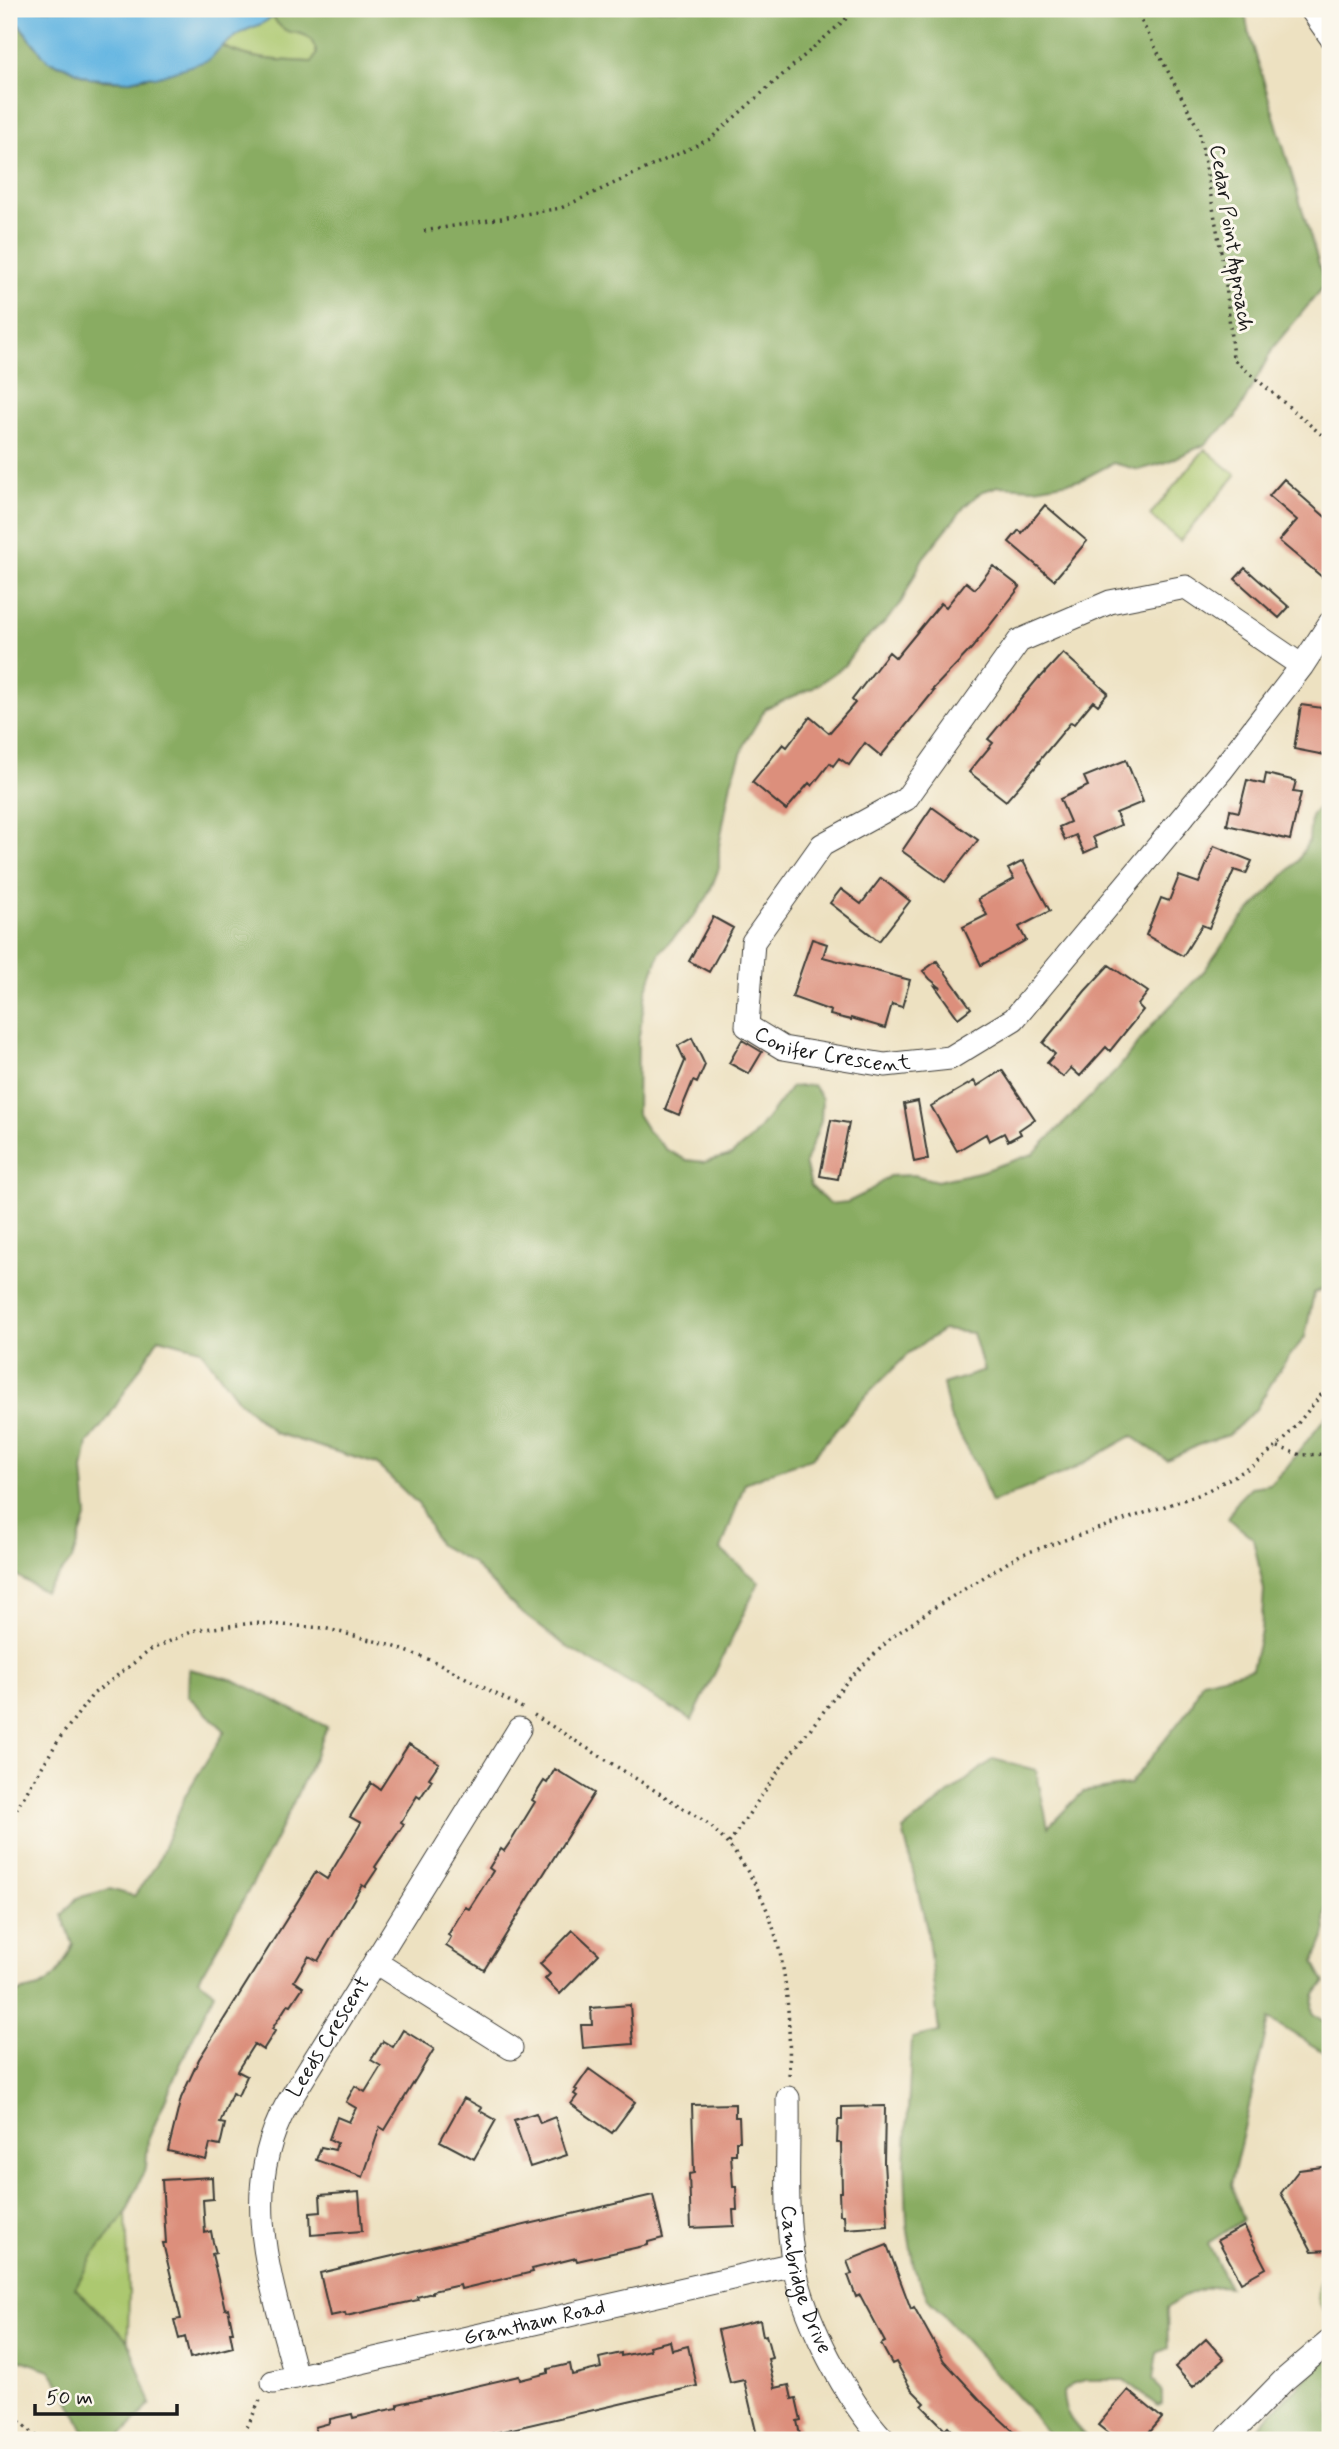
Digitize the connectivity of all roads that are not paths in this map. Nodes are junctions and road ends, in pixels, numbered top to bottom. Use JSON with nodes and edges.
{"nodes":[{"id":1,"x":1311,"y":9,"type":"edge"},
{"id":2,"x":1330,"y":36,"type":"edge"},
{"id":3,"x":1330,"y":623,"type":"edge"},
{"id":4,"x":1302,"y":666,"type":"junction"},
{"id":5,"x":519,"y":1729,"type":"dead end"},
{"id":6,"x":375,"y":1962,"type":"junction"},
{"id":7,"x":511,"y":2048,"type":"dead end"},
{"id":8,"x":788,"y":2098,"type":"road end"},
{"id":9,"x":794,"y":2263,"type":"junction"},
{"id":10,"x":1330,"y":2342,"type":"edge"},
{"id":11,"x":296,"y":2377,"type":"junction"},
{"id":12,"x":273,"y":2382,"type":"road end"},
{"id":13,"x":884,"y":2440,"type":"edge"},
{"id":14,"x":1225,"y":2440,"type":"edge"}],
"edges":[{"from":1,"to":2,"type":"street"},
{"from":3,"to":4,"type":"street","name":"Conifer Crescent"},
{"from":4,"to":4,"type":"street","name":"Conifer Crescent"},
{"from":5,"to":6,"type":"street","name":"Leeds Crescent"},
{"from":6,"to":7,"type":"street"},
{"from":6,"to":11,"type":"street","name":"Leeds Crescent"},
{"from":8,"to":9,"type":"street","name":"Cambridge Drive"},
{"from":9,"to":11,"type":"street","name":"Grantham Road"},
{"from":9,"to":13,"type":"street","name":"Cambridge Drive"},
{"from":10,"to":14,"type":"street"},
{"from":11,"to":12,"type":"street","name":"Grantham Road"}]}
